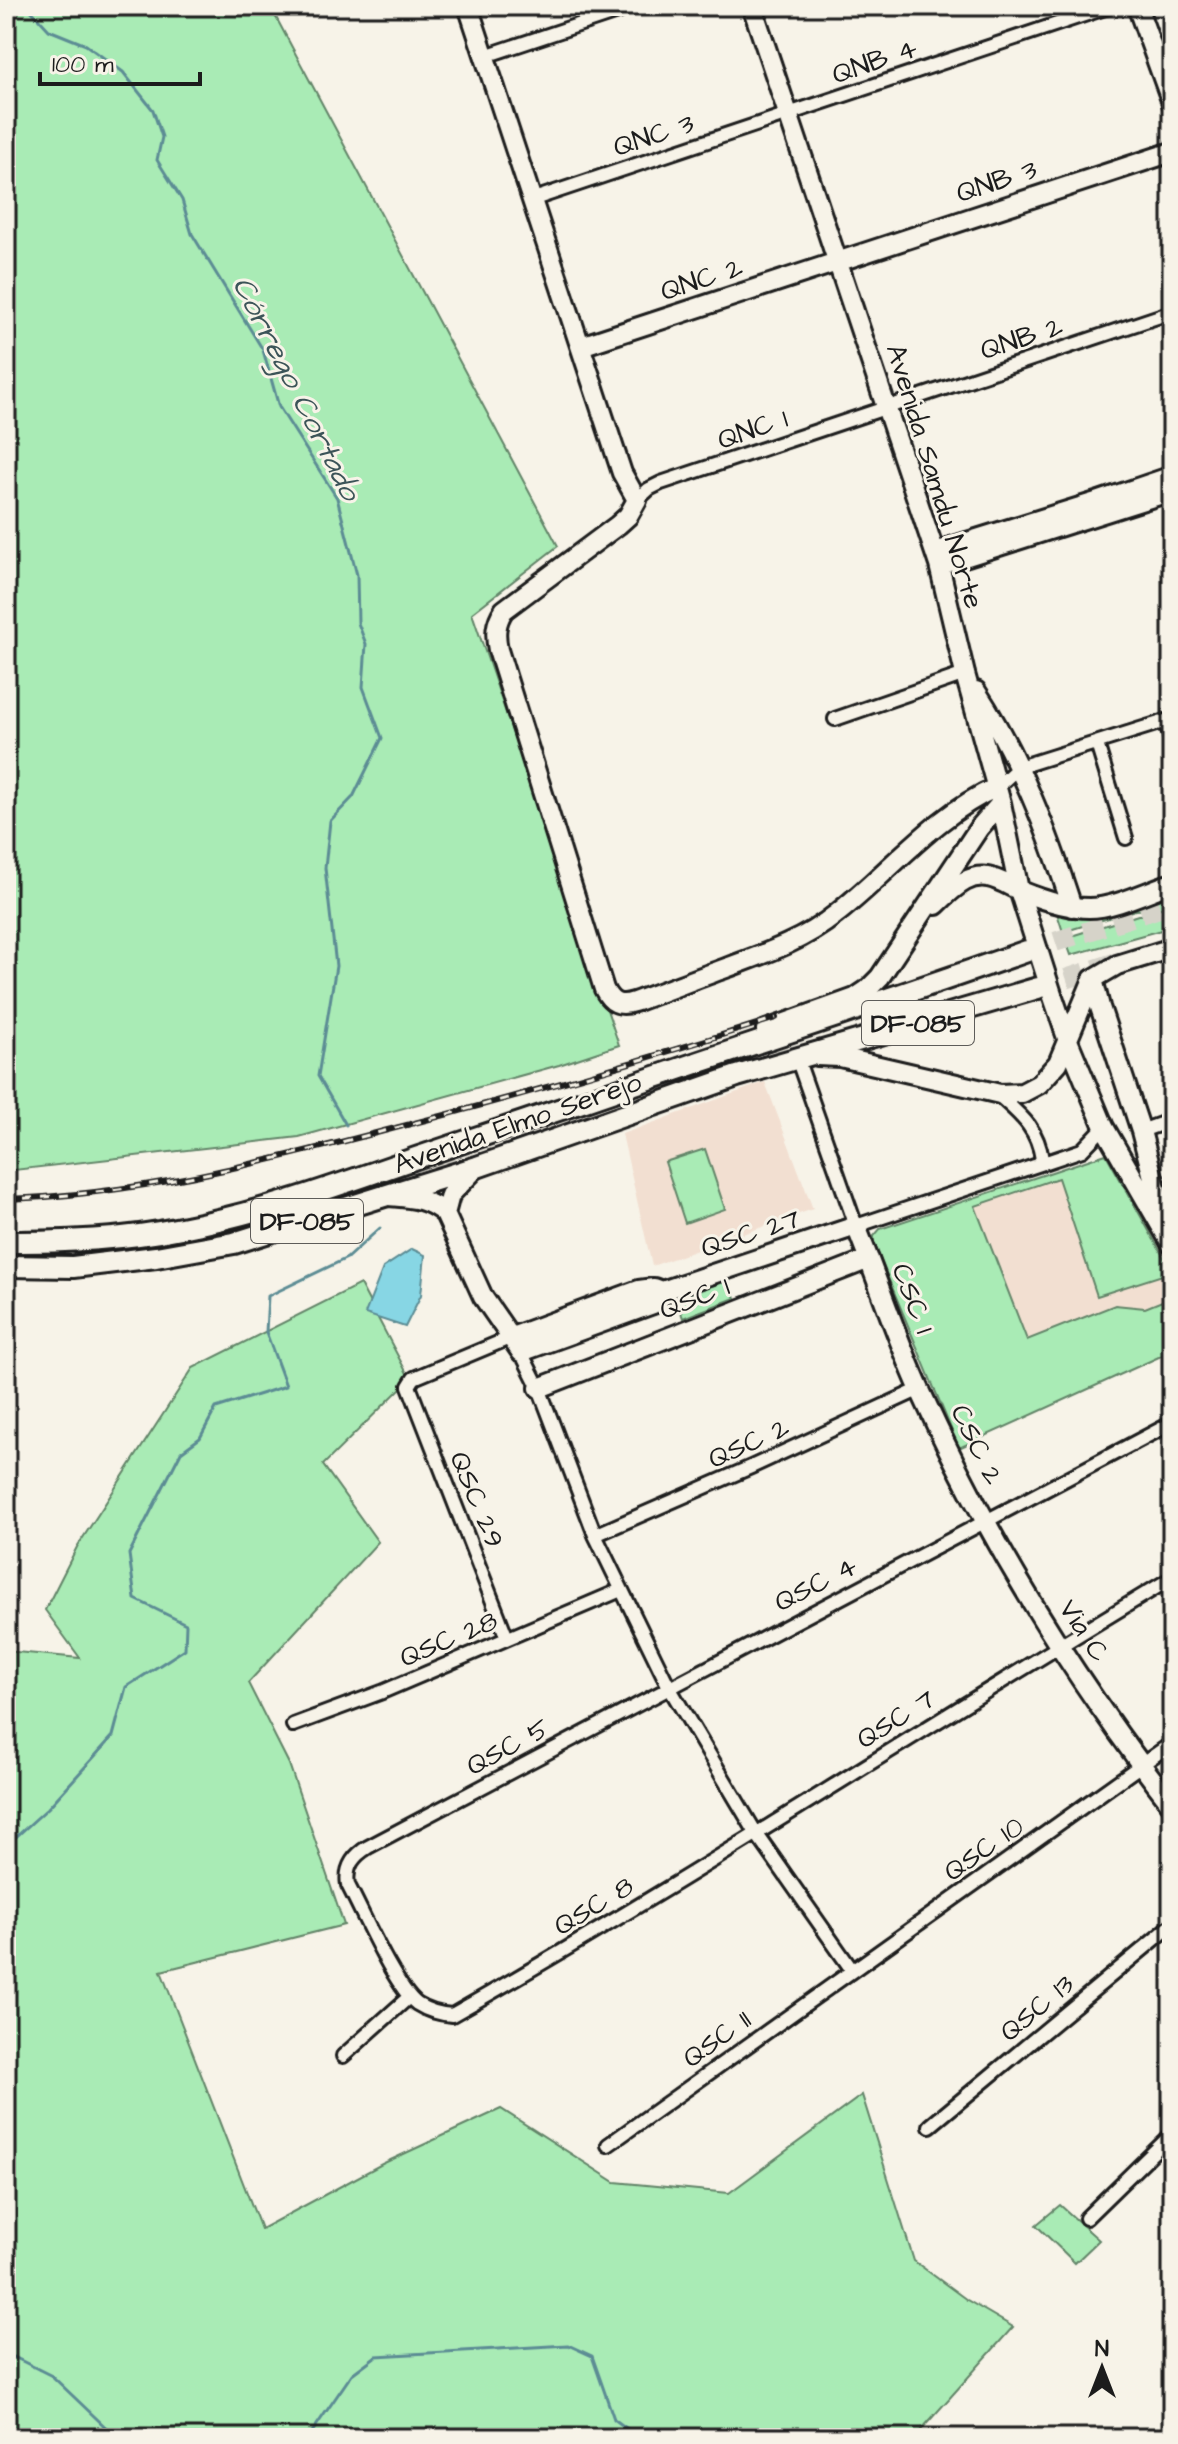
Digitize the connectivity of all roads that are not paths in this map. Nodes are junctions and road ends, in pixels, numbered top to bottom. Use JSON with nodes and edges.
{"nodes":[{"id":1,"x":468,"y":6,"type":"edge"},
{"id":2,"x":635,"y":6,"type":"edge"},
{"id":3,"x":752,"y":6,"type":"edge"},
{"id":4,"x":1111,"y":6,"type":"edge"},
{"id":5,"x":1137,"y":6,"type":"edge"},
{"id":6,"x":485,"y":56,"type":"junction"},
{"id":7,"x":1172,"y":103,"type":"edge"},
{"id":8,"x":789,"y":114,"type":"junction"},
{"id":9,"x":1172,"y":152,"type":"edge"},
{"id":10,"x":531,"y":200,"type":"junction"},
{"id":11,"x":838,"y":262,"type":"junction"},
{"id":12,"x":1172,"y":312,"type":"edge"},
{"id":13,"x":581,"y":346,"type":"junction"},
{"id":14,"x":886,"y":407,"type":"junction"},
{"id":15,"x":1172,"y":476,"type":"edge"},
{"id":16,"x":1172,"y":491,"type":"edge"},
{"id":17,"x":637,"y":500,"type":"junction"},
{"id":18,"x":1098,"y":509,"type":"junction"},
{"id":19,"x":937,"y":558,"type":"junction"},
{"id":20,"x":965,"y":674,"type":"junction"},
{"id":21,"x":835,"y":719,"type":"dead end"},
{"id":22,"x":1169,"y":720,"type":"edge"},
{"id":23,"x":1172,"y":742,"type":"edge"},
{"id":24,"x":1097,"y":744,"type":"junction"},
{"id":25,"x":1019,"y":767,"type":"junction"},
{"id":26,"x":999,"y":795,"type":"junction"},
{"id":27,"x":1126,"y":838,"type":"dead end"},
{"id":28,"x":1172,"y":883,"type":"edge"},
{"id":29,"x":1019,"y":890,"type":"junction"},
{"id":30,"x":1072,"y":907,"type":"junction"},
{"id":31,"x":914,"y":926,"type":"junction"},
{"id":32,"x":1172,"y":948,"type":"edge"},
{"id":33,"x":1027,"y":951,"type":"tunnel mouth"},
{"id":34,"x":1041,"y":979,"type":"junction"},
{"id":35,"x":1093,"y":979,"type":"junction"},
{"id":36,"x":1067,"y":1038,"type":"junction"},
{"id":37,"x":797,"y":1058,"type":"junction"},
{"id":38,"x":695,"y":1063,"type":"junction"},
{"id":39,"x":996,"y":1093,"type":"junction"},
{"id":40,"x":1172,"y":1120,"type":"edge"},
{"id":41,"x":1104,"y":1127,"type":"junction"},
{"id":42,"x":1141,"y":1131,"type":"junction"},
{"id":43,"x":1038,"y":1164,"type":"junction"},
{"id":44,"x":477,"y":1167,"type":"junction"},
{"id":45,"x":389,"y":1196,"type":"junction"},
{"id":46,"x":445,"y":1214,"type":"junction"},
{"id":47,"x":856,"y":1226,"type":"junction"},
{"id":48,"x":6,"y":1242,"type":"edge"},
{"id":49,"x":1171,"y":1242,"type":"edge"},
{"id":50,"x":869,"y":1259,"type":"junction"},
{"id":51,"x":6,"y":1266,"type":"edge"},
{"id":52,"x":517,"y":1344,"type":"junction"},
{"id":53,"x":539,"y":1388,"type":"junction"},
{"id":54,"x":920,"y":1389,"type":"junction"},
{"id":55,"x":1172,"y":1423,"type":"edge"},
{"id":56,"x":985,"y":1523,"type":"junction"},
{"id":57,"x":595,"y":1535,"type":"junction"},
{"id":58,"x":1172,"y":1578,"type":"edge"},
{"id":59,"x":621,"y":1590,"type":"junction"},
{"id":60,"x":507,"y":1638,"type":"junction"},
{"id":61,"x":1060,"y":1645,"type":"junction"},
{"id":62,"x":669,"y":1687,"type":"junction"},
{"id":63,"x":293,"y":1725,"type":"dead end"},
{"id":64,"x":1172,"y":1743,"type":"edge"},
{"id":65,"x":1141,"y":1765,"type":"junction"},
{"id":66,"x":1172,"y":1805,"type":"edge"},
{"id":67,"x":756,"y":1833,"type":"junction"},
{"id":68,"x":1172,"y":1925,"type":"edge"},
{"id":69,"x":852,"y":1970,"type":"junction"},
{"id":70,"x":409,"y":1997,"type":"junction"},
{"id":71,"x":343,"y":2056,"type":"dead end"},
{"id":72,"x":930,"y":2126,"type":"dead end"},
{"id":73,"x":1172,"y":2134,"type":"edge"},
{"id":74,"x":608,"y":2145,"type":"dead end"},
{"id":75,"x":1086,"y":2218,"type":"dead end"}],
"edges":[{"from":1,"to":6,"type":"street"},
{"from":2,"to":6,"type":"street"},
{"from":3,"to":8,"type":"street","name":"Avenida Samdu Norte"},
{"from":4,"to":8,"type":"street","name":"QNB 4"},
{"from":5,"to":7,"type":"street"},
{"from":6,"to":10,"type":"street"},
{"from":8,"to":10,"type":"street","name":"QNC 3"},
{"from":8,"to":11,"type":"street","name":"Avenida Samdu Norte"},
{"from":9,"to":11,"type":"street","name":"QNB 3"},
{"from":10,"to":13,"type":"street"},
{"from":11,"to":13,"type":"street","name":"QNC 2"},
{"from":11,"to":14,"type":"street","name":"Avenida Samdu Norte"},
{"from":12,"to":14,"type":"street","name":"QNB 2"},
{"from":13,"to":17,"type":"street"},
{"from":14,"to":17,"type":"street","name":"QNC 1"},
{"from":14,"to":19,"type":"street","name":"Avenida Samdu Norte"},
{"from":15,"to":18,"type":"street"},
{"from":16,"to":18,"type":"street"},
{"from":17,"to":26,"type":"street"},
{"from":18,"to":19,"type":"street"},
{"from":19,"to":20,"type":"street","name":"Avenida Samdu Norte"},
{"from":20,"to":21,"type":"street"},
{"from":20,"to":25,"type":"street"},
{"from":20,"to":26,"type":"street","name":"Avenida Samdu Norte"},
{"from":22,"to":23,"type":"street"},
{"from":22,"to":24,"type":"street"},
{"from":24,"to":25,"type":"street"},
{"from":24,"to":27,"type":"street"},
{"from":25,"to":26,"type":"street"},
{"from":25,"to":30,"type":"street"},
{"from":26,"to":29,"type":"street","name":"Avenida Samdu Norte"},
{"from":26,"to":31,"type":"street"},
{"from":28,"to":30,"type":"street"},
{"from":29,"to":30,"type":"street"},
{"from":29,"to":31,"type":"street"},
{"from":29,"to":34,"type":"street","name":"Avenida Samdu Norte"},
{"from":31,"to":38,"type":"street"},
{"from":32,"to":35,"type":"street"},
{"from":33,"to":38,"type":"main road","name":"Avenida Elmo Serejo","number":"DF-085"},
{"from":34,"to":36,"type":"street","name":"Avenida Samdu Norte"},
{"from":34,"to":37,"type":"main road","name":"Avenida Elmo Serejo","number":"DF-085"},
{"from":35,"to":36,"type":"street"},
{"from":35,"to":42,"type":"street"},
{"from":36,"to":39,"type":"street"},
{"from":36,"to":41,"type":"street","name":"Avenida Samdu Norte"},
{"from":37,"to":39,"type":"street"},
{"from":37,"to":44,"type":"main road","name":"Avenida Elmo Serejo","number":"DF-085"},
{"from":37,"to":47,"type":"street"},
{"from":38,"to":48,"type":"main road","name":"Avenida Elmo Serejo","number":"DF-085"},
{"from":39,"to":43,"type":"street"},
{"from":40,"to":42,"type":"street"},
{"from":41,"to":42,"type":"street"},
{"from":41,"to":43,"type":"street"},
{"from":41,"to":49,"type":"street","name":"Avenida Samdu Norte"},
{"from":42,"to":49,"type":"street"},
{"from":43,"to":47,"type":"street"},
{"from":44,"to":45,"type":"main road","name":"Avenida Elmo Serejo","number":"DF-085"},
{"from":44,"to":46,"type":"street"},
{"from":45,"to":46,"type":"street"},
{"from":45,"to":51,"type":"main road","name":"Avenida Elmo Serejo","number":"DF-085"},
{"from":46,"to":52,"type":"street"},
{"from":47,"to":50,"type":"street","name":"CSC 1"},
{"from":47,"to":52,"type":"street","name":"QSC 27"},
{"from":50,"to":53,"type":"street","name":"QSC 1"},
{"from":50,"to":54,"type":"street","name":"CSC 1"},
{"from":52,"to":53,"type":"street"},
{"from":52,"to":60,"type":"street","name":"QSC 29"},
{"from":53,"to":57,"type":"street"},
{"from":54,"to":56,"type":"street","name":"CSC 2"},
{"from":54,"to":57,"type":"street","name":"QSC 2"},
{"from":55,"to":56,"type":"street","name":"QSC 4"},
{"from":56,"to":61,"type":"street","name":"Via C"},
{"from":56,"to":62,"type":"street","name":"QSC 4"},
{"from":57,"to":59,"type":"street"},
{"from":58,"to":61,"type":"street","name":"QSC 7"},
{"from":59,"to":60,"type":"street","name":"QSC 28"},
{"from":59,"to":62,"type":"street"},
{"from":60,"to":63,"type":"street","name":"QSC 28"},
{"from":61,"to":65,"type":"street","name":"Via C"},
{"from":61,"to":67,"type":"street","name":"QSC 7"},
{"from":62,"to":67,"type":"street"},
{"from":62,"to":70,"type":"street","name":"QSC 5"},
{"from":64,"to":65,"type":"street","name":"QSC 10"},
{"from":65,"to":66,"type":"street","name":"Via C"},
{"from":65,"to":69,"type":"street","name":"QSC 10"},
{"from":67,"to":69,"type":"street"},
{"from":67,"to":70,"type":"street","name":"QSC 8"},
{"from":68,"to":72,"type":"street","name":"QSC 13"},
{"from":69,"to":74,"type":"street","name":"QSC 11"},
{"from":70,"to":71,"type":"street"},
{"from":73,"to":75,"type":"street"}]}
